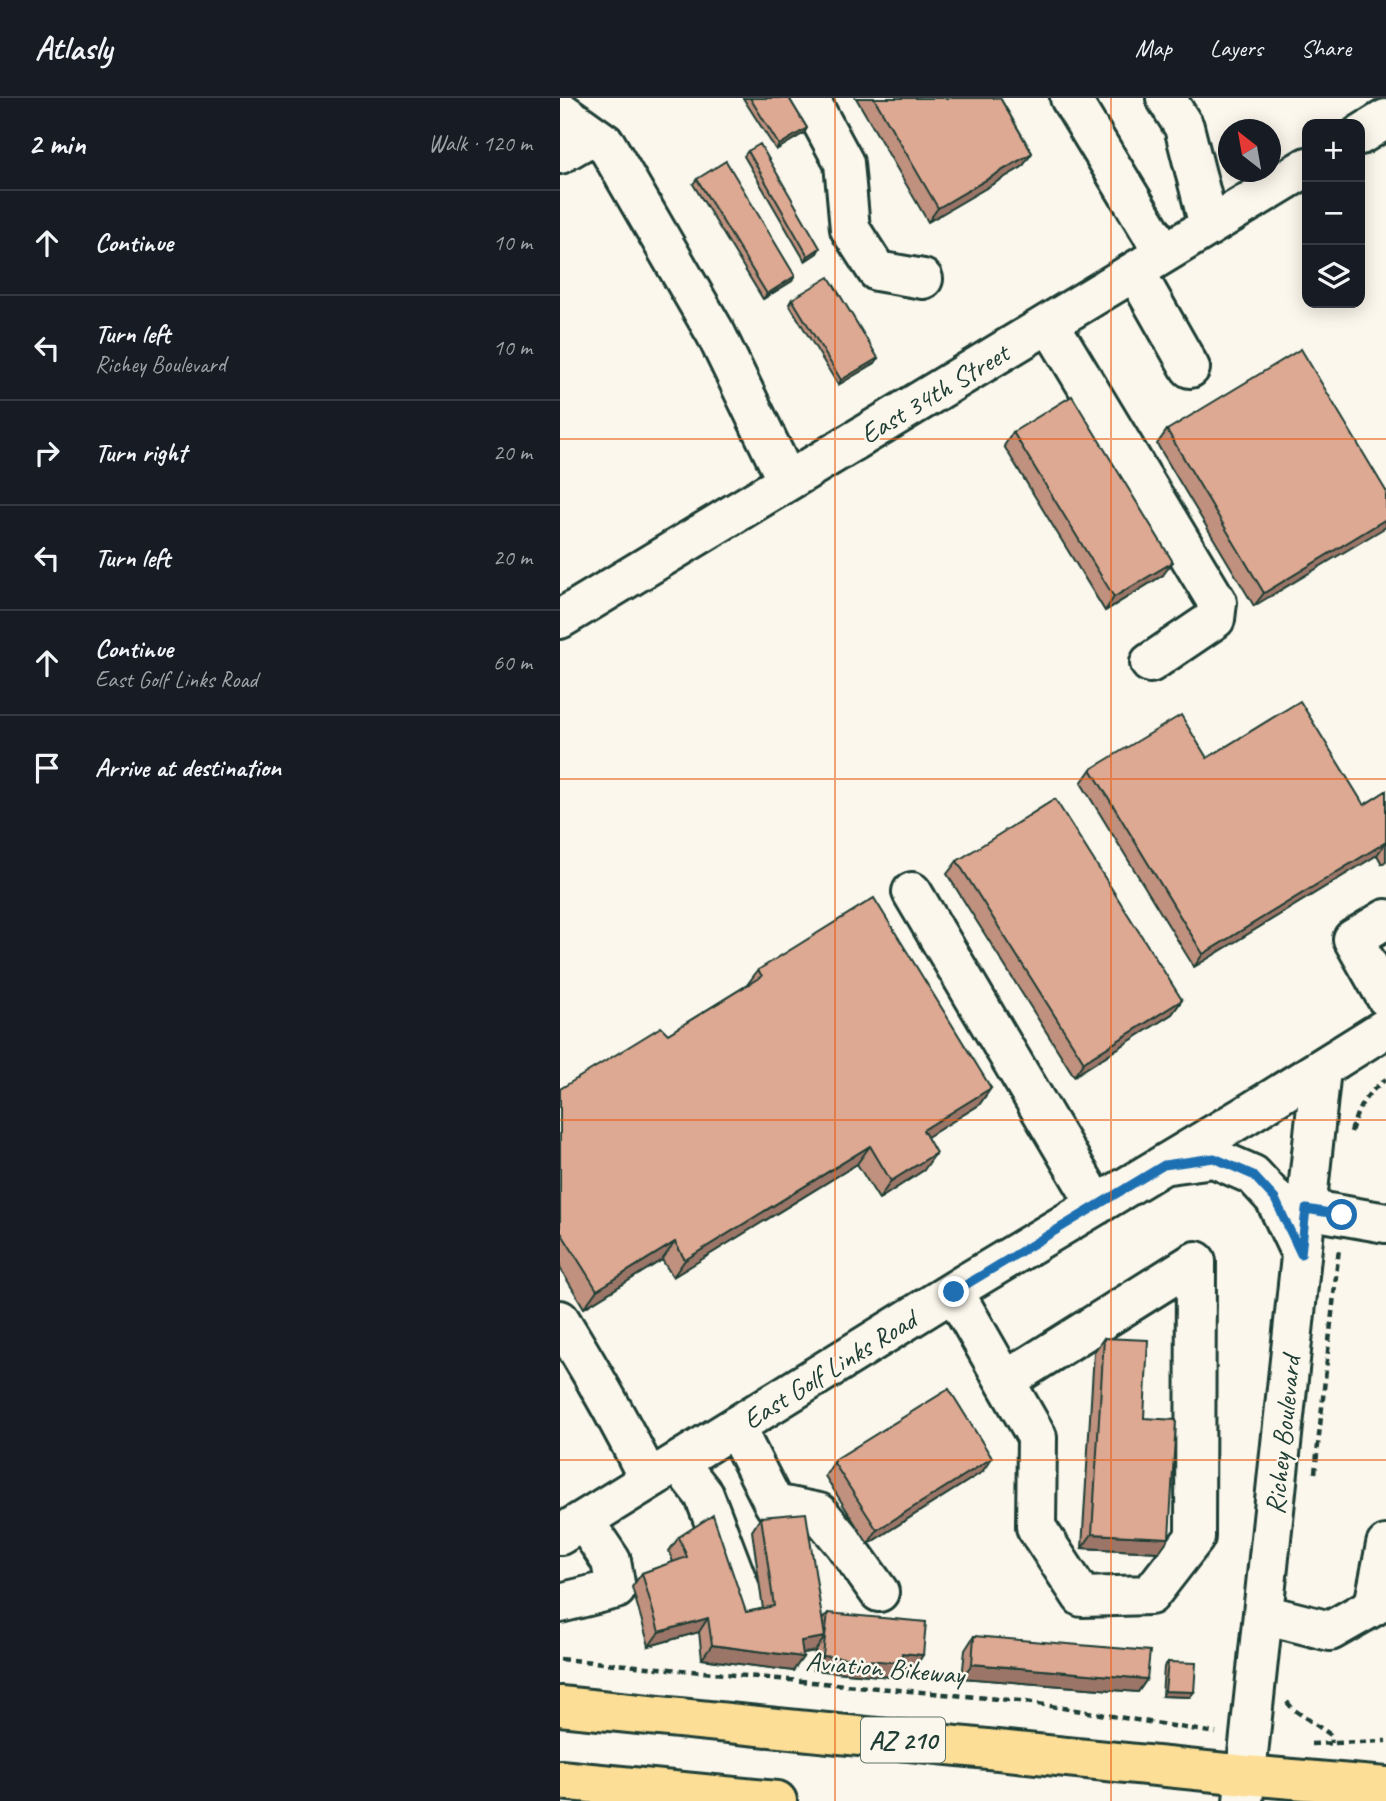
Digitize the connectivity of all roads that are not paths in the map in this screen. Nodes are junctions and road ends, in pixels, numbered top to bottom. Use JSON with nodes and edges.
{"nodes":[{"id":1,"x":809,"y":98,"type":"edge"},
{"id":2,"x":1070,"y":98,"type":"edge"},
{"id":3,"x":1166,"y":98,"type":"edge"},
{"id":4,"x":560,"y":111,"type":"edge"},
{"id":5,"x":1386,"y":120,"type":"edge"},
{"id":6,"x":1365,"y":132,"type":"edge"},
{"id":7,"x":593,"y":135,"type":"junction"},
{"id":8,"x":560,"y":155,"type":"edge"},
{"id":9,"x":1302,"y":170,"type":"edge"},
{"id":10,"x":1209,"y":226,"type":"junction"},
{"id":11,"x":1149,"y":262,"type":"junction"},
{"id":12,"x":923,"y":279,"type":"dead end"},
{"id":13,"x":1049,"y":323,"type":"junction"},
{"id":14,"x":1190,"y":369,"type":"dead end"},
{"id":15,"x":788,"y":481,"type":"junction"},
{"id":16,"x":560,"y":619,"type":"edge"},
{"id":17,"x":1150,"y":663,"type":"dead end"},
{"id":18,"x":912,"y":892,"type":"dead end"},
{"id":19,"x":1386,"y":919,"type":"edge"},
{"id":20,"x":1386,"y":997,"type":"edge"},
{"id":21,"x":1386,"y":1028,"type":"edge"},
{"id":22,"x":1321,"y":1069,"type":"junction"},
{"id":23,"x":1164,"y":1165,"type":"junction"},
{"id":24,"x":1097,"y":1205,"type":"junction"},
{"id":25,"x":1306,"y":1209,"type":"junction"},
{"id":26,"x":1386,"y":1223,"type":"edge"},
{"id":27,"x":1301,"y":1254,"type":"junction"},
{"id":28,"x":954,"y":1292,"type":"junction"},
{"id":29,"x":560,"y":1320,"type":"edge"},
{"id":30,"x":1005,"y":1381,"type":"junction"},
{"id":31,"x":735,"y":1427,"type":"junction"},
{"id":32,"x":664,"y":1471,"type":"junction"},
{"id":33,"x":572,"y":1528,"type":"edge"},
{"id":34,"x":1386,"y":1545,"type":"edge"},
{"id":35,"x":879,"y":1592,"type":"dead end"},
{"id":36,"x":745,"y":1602,"type":"edge"},
{"id":37,"x":560,"y":1603,"type":"edge"},
{"id":38,"x":1262,"y":1614,"type":"junction"},
{"id":39,"x":560,"y":1706,"type":"edge"},
{"id":40,"x":560,"y":1780,"type":"edge"},
{"id":41,"x":1386,"y":1787,"type":"edge"},
{"id":42,"x":1244,"y":1788,"type":"edge"},
{"id":43,"x":777,"y":1801,"type":"edge"}],
"edges":[{"from":1,"to":12,"type":"street"},
{"from":2,"to":11,"type":"street"},
{"from":3,"to":10,"type":"street"},
{"from":4,"to":7,"type":"street"},
{"from":5,"to":6,"type":"street"},
{"from":7,"to":8,"type":"street"},
{"from":7,"to":15,"type":"street"},
{"from":9,"to":10,"type":"street","name":"East 34th Street"},
{"from":10,"to":11,"type":"street","name":"East 34th Street"},
{"from":11,"to":13,"type":"street","name":"East 34th Street"},
{"from":11,"to":14,"type":"street"},
{"from":13,"to":15,"type":"street","name":"East 34th Street"},
{"from":13,"to":17,"type":"street"},
{"from":15,"to":16,"type":"street","name":"East 34th Street"},
{"from":18,"to":24,"type":"street"},
{"from":19,"to":20,"type":"street"},
{"from":21,"to":22,"type":"street","name":"East Golf Links Road"},
{"from":22,"to":23,"type":"street","name":"East Golf Links Road"},
{"from":22,"to":25,"type":"street","name":"Richey Boulevard"},
{"from":23,"to":24,"type":"street","name":"East Golf Links Road"},
{"from":23,"to":27,"type":"street"},
{"from":24,"to":28,"type":"street","name":"East Golf Links Road"},
{"from":25,"to":26,"type":"street"},
{"from":25,"to":27,"type":"street","name":"Richey Boulevard"},
{"from":27,"to":38,"type":"street","name":"Richey Boulevard"},
{"from":28,"to":30,"type":"street"},
{"from":28,"to":31,"type":"street","name":"East Golf Links Road"},
{"from":29,"to":32,"type":"street"},
{"from":30,"to":30,"type":"street"},
{"from":31,"to":32,"type":"street","name":"East Golf Links Road"},
{"from":31,"to":35,"type":"street"},
{"from":32,"to":33,"type":"street","name":"East Golf Links Road"},
{"from":32,"to":36,"type":"street"},
{"from":33,"to":37,"type":"street"},
{"from":34,"to":38,"type":"street"},
{"from":38,"to":42,"type":"street","name":"Richey Boulevard"},
{"from":39,"to":42,"type":"main road","number":"AZ 210"},
{"from":40,"to":43,"type":"main road"},
{"from":41,"to":42,"type":"main road","number":"AZ 210"}]}
